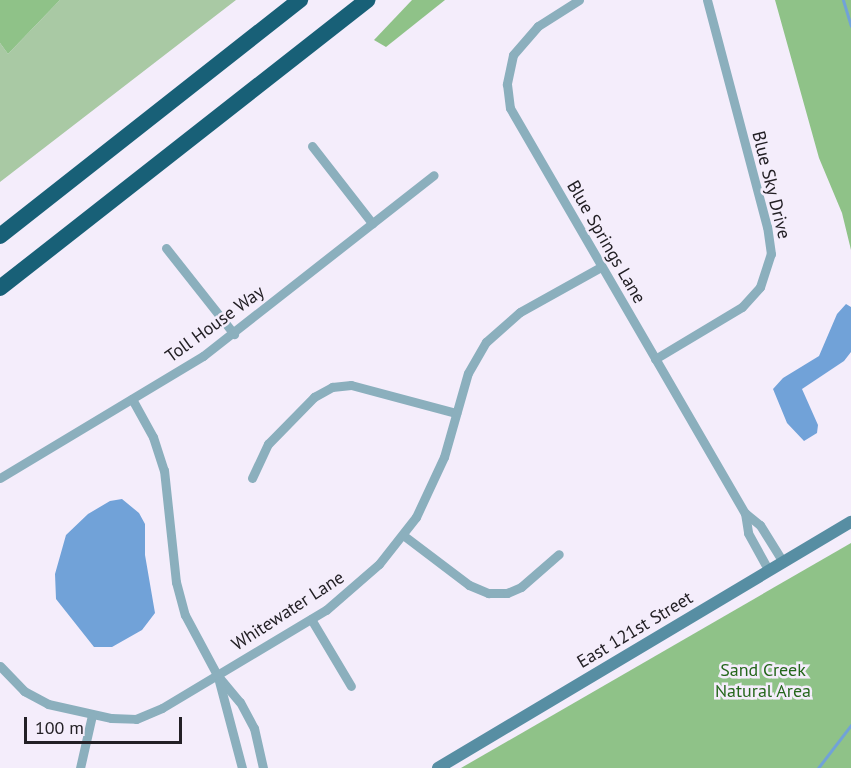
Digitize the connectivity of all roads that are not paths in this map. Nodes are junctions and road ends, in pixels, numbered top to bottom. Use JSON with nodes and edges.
{"nodes":[{"id":1,"x":300,"y":0,"type":"edge"},
{"id":2,"x":367,"y":0,"type":"edge"},
{"id":3,"x":579,"y":0,"type":"edge"},
{"id":4,"x":706,"y":0,"type":"edge"},
{"id":5,"x":312,"y":146,"type":"dead end"},
{"id":6,"x":434,"y":175,"type":"dead end"},
{"id":7,"x":372,"y":223,"type":"junction"},
{"id":8,"x":0,"y":236,"type":"edge"},
{"id":9,"x":166,"y":248,"type":"dead end"},
{"id":10,"x":601,"y":267,"type":"junction"},
{"id":11,"x":0,"y":288,"type":"edge"},
{"id":12,"x":234,"y":334,"type":"junction"},
{"id":13,"x":655,"y":359,"type":"junction"},
{"id":14,"x":132,"y":399,"type":"junction"},
{"id":15,"x":456,"y":413,"type":"junction"},
{"id":16,"x":0,"y":478,"type":"edge"},
{"id":17,"x":252,"y":478,"type":"dead end"},
{"id":18,"x":745,"y":513,"type":"junction"},
{"id":19,"x":851,"y":522,"type":"edge"},
{"id":20,"x":403,"y":535,"type":"junction"},
{"id":21,"x":559,"y":554,"type":"dead end"},
{"id":22,"x":783,"y":562,"type":"junction"},
{"id":23,"x":769,"y":571,"type":"junction"},
{"id":24,"x":311,"y":619,"type":"junction"},
{"id":25,"x":0,"y":666,"type":"edge"},
{"id":26,"x":217,"y":675,"type":"junction"},
{"id":27,"x":351,"y":686,"type":"dead end"},
{"id":28,"x":92,"y":715,"type":"junction"},
{"id":29,"x":80,"y":768,"type":"edge"},
{"id":30,"x":242,"y":768,"type":"edge"},
{"id":31,"x":263,"y":768,"type":"edge"},
{"id":32,"x":438,"y":768,"type":"edge"}],
"edges":[{"from":1,"to":8,"type":"highway"},
{"from":2,"to":11,"type":"highway"},
{"from":3,"to":10,"type":"street","name":"Blue Springs Lane"},
{"from":4,"to":13,"type":"street","name":"Blue Sky Drive"},
{"from":5,"to":7,"type":"street"},
{"from":6,"to":7,"type":"street","name":"Toll House Way"},
{"from":7,"to":12,"type":"street","name":"Toll House Way"},
{"from":9,"to":12,"type":"street"},
{"from":10,"to":13,"type":"street","name":"Blue Springs Lane"},
{"from":10,"to":15,"type":"street","name":"Whitewater Lane"},
{"from":12,"to":14,"type":"street","name":"Toll House Way"},
{"from":13,"to":18,"type":"street","name":"Blue Springs Lane"},
{"from":14,"to":16,"type":"street","name":"Toll House Way"},
{"from":14,"to":26,"type":"street"},
{"from":15,"to":17,"type":"street"},
{"from":15,"to":20,"type":"street","name":"Whitewater Lane"},
{"from":18,"to":22,"type":"street","name":"Blue Springs Lane"},
{"from":18,"to":23,"type":"street","name":"Blue Springs Lane"},
{"from":19,"to":22,"type":"street","name":"East 121st Street"},
{"from":20,"to":21,"type":"street"},
{"from":20,"to":24,"type":"street","name":"Whitewater Lane"},
{"from":22,"to":23,"type":"street","name":"East 121st Street"},
{"from":23,"to":32,"type":"street","name":"East 121st Street"},
{"from":24,"to":26,"type":"street","name":"Whitewater Lane"},
{"from":24,"to":27,"type":"street"},
{"from":25,"to":28,"type":"street","name":"Whitewater Lane"},
{"from":26,"to":28,"type":"street","name":"Whitewater Lane"},
{"from":26,"to":30,"type":"street"},
{"from":26,"to":31,"type":"street"},
{"from":28,"to":29,"type":"street"}]}
